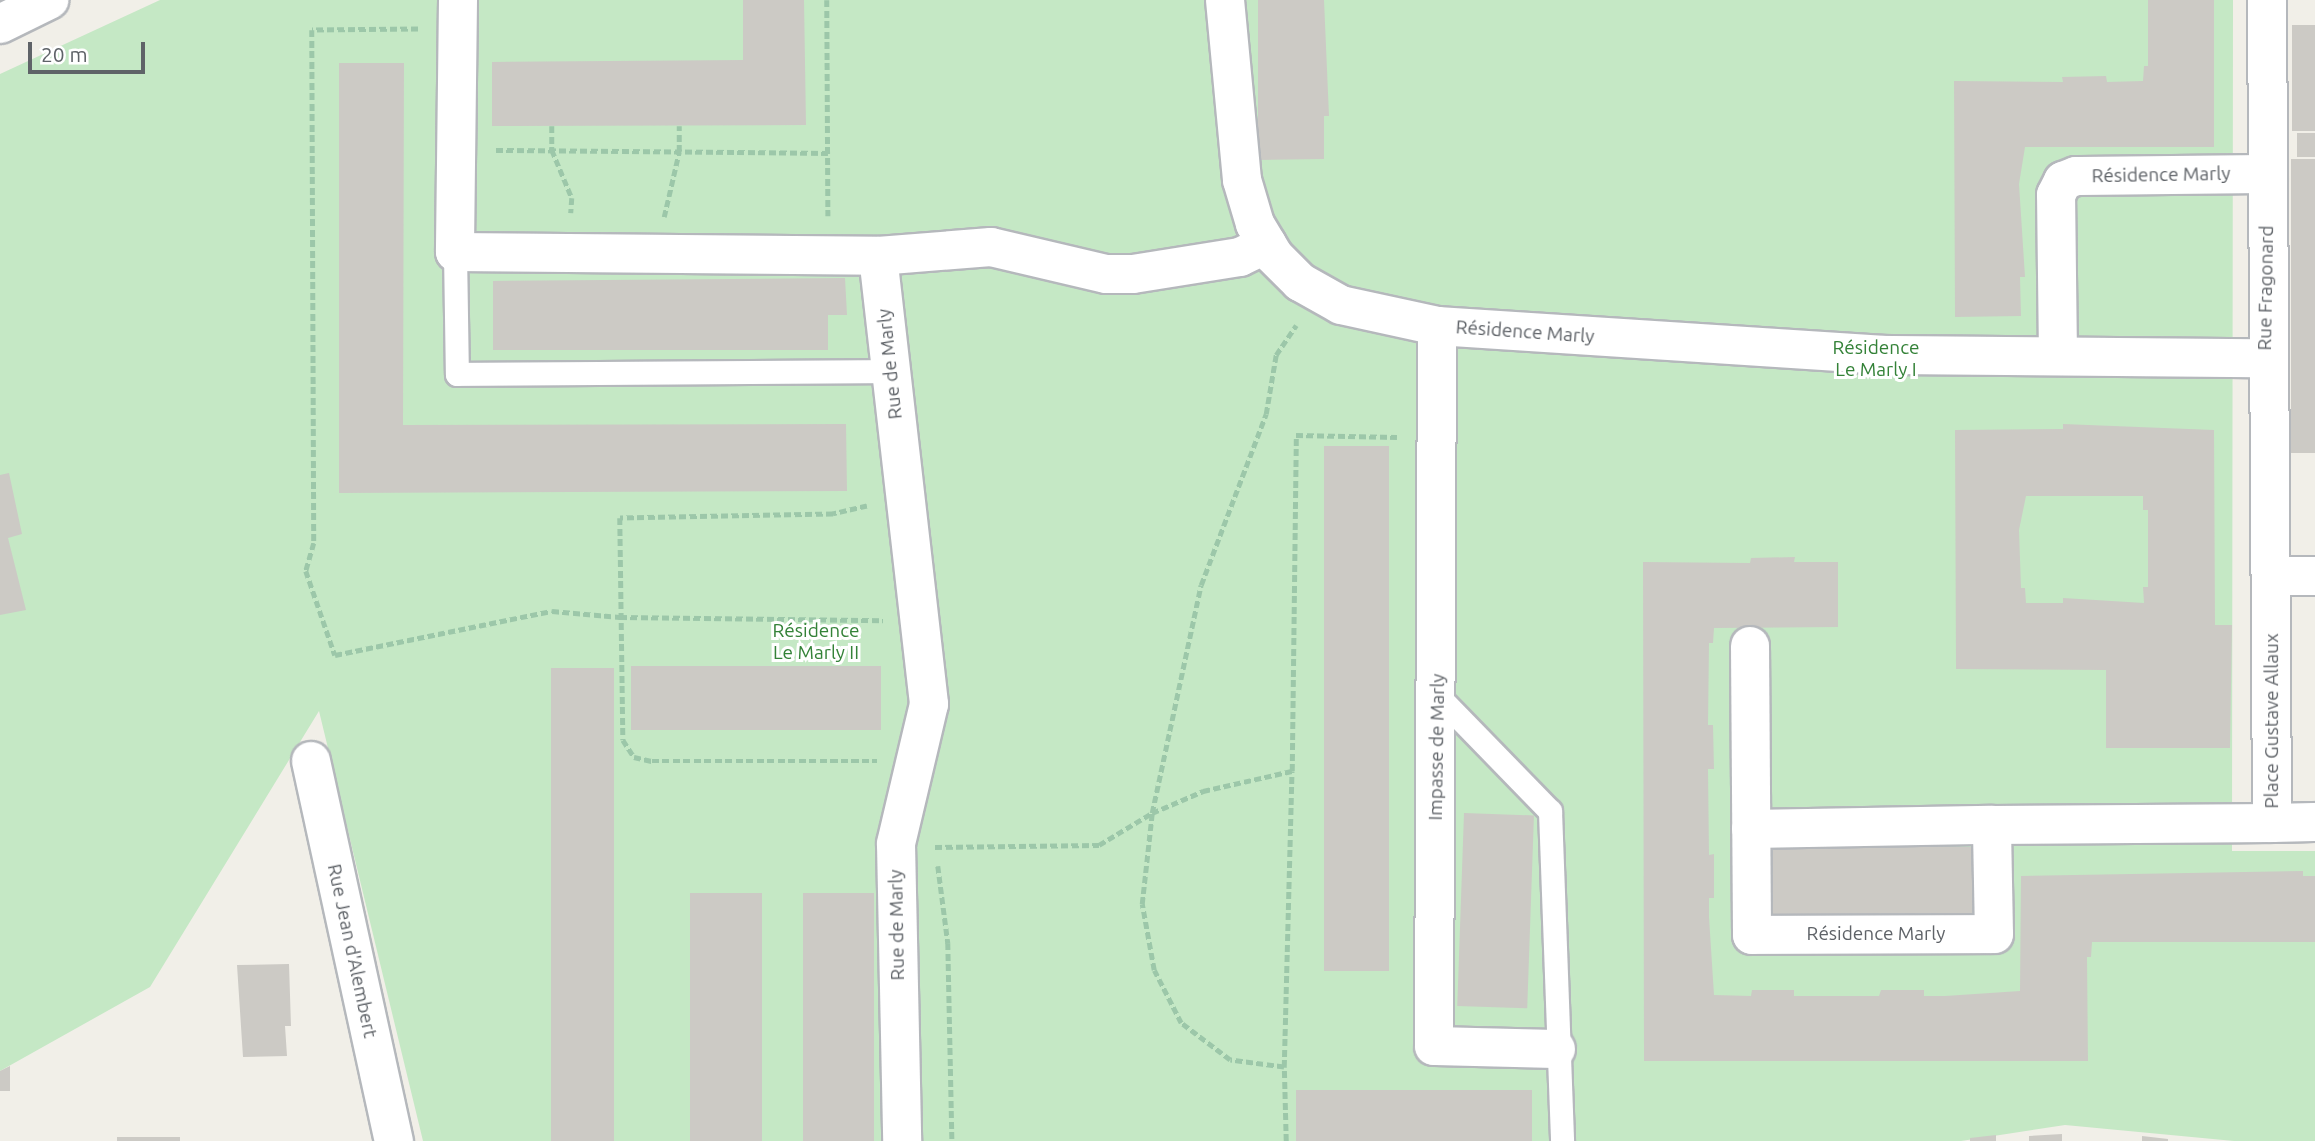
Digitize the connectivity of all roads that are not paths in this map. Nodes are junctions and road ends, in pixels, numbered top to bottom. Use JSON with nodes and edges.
{"nodes":[{"id":1,"x":49,"y":0,"type":"edge"},
{"id":2,"x":1225,"y":0,"type":"edge"},
{"id":3,"x":2266,"y":0,"type":"edge"},
{"id":4,"x":458,"y":14,"type":"edge"},
{"id":5,"x":0,"y":24,"type":"edge"},
{"id":6,"x":2267,"y":174,"type":"junction"},
{"id":7,"x":1267,"y":244,"type":"junction"},
{"id":8,"x":455,"y":252,"type":"junction"},
{"id":9,"x":878,"y":256,"type":"junction"},
{"id":10,"x":1437,"y":326,"type":"junction"},
{"id":11,"x":2058,"y":356,"type":"junction"},
{"id":12,"x":2266,"y":358,"type":"junction"},
{"id":13,"x":891,"y":372,"type":"junction"},
{"id":14,"x":2272,"y":576,"type":"junction"},
{"id":15,"x":2315,"y":576,"type":"edge"},
{"id":16,"x":1750,"y":646,"type":"dead end"},
{"id":17,"x":1437,"y":695,"type":"junction"},
{"id":18,"x":311,"y":761,"type":"dead end"},
{"id":19,"x":2315,"y":822,"type":"edge"},
{"id":20,"x":2272,"y":823,"type":"junction"},
{"id":21,"x":1992,"y":825,"type":"junction"},
{"id":22,"x":1751,"y":829,"type":"junction"},
{"id":23,"x":1556,"y":1049,"type":"junction"},
{"id":24,"x":394,"y":1141,"type":"edge"},
{"id":25,"x":902,"y":1141,"type":"edge"},
{"id":26,"x":1562,"y":1141,"type":"edge"}],
"edges":[{"from":1,"to":5,"type":"street"},
{"from":2,"to":7,"type":"street","name":"Résidence Marly"},
{"from":3,"to":6,"type":"street","name":"Rue Fragonard"},
{"from":4,"to":8,"type":"street"},
{"from":6,"to":11,"type":"street","name":"Résidence Marly"},
{"from":6,"to":12,"type":"street","name":"Rue Fragonard"},
{"from":7,"to":9,"type":"street"},
{"from":7,"to":10,"type":"street","name":"Résidence Marly"},
{"from":8,"to":9,"type":"street"},
{"from":8,"to":13,"type":"lane"},
{"from":9,"to":13,"type":"street","name":"Rue de Marly"},
{"from":10,"to":11,"type":"street","name":"Résidence Marly"},
{"from":10,"to":17,"type":"street","name":"Impasse de Marly"},
{"from":11,"to":12,"type":"street","name":"Résidence Marly"},
{"from":12,"to":14,"type":"street","name":"Rue Fragonard"},
{"from":13,"to":25,"type":"street","name":"Rue de Marly"},
{"from":14,"to":15,"type":"street"},
{"from":14,"to":20,"type":"street","name":"Place Gustave Allaux"},
{"from":16,"to":22,"type":"street","name":"Résidence Marly"},
{"from":17,"to":23,"type":"lane"},
{"from":17,"to":23,"type":"street","name":"Impasse de Marly"},
{"from":18,"to":24,"type":"street","name":"Rue Jean d'Alembert"},
{"from":19,"to":20,"type":"street","name":"Place Gustave Allaux"},
{"from":20,"to":21,"type":"street"},
{"from":21,"to":22,"type":"street"},
{"from":21,"to":22,"type":"street","name":"Résidence Marly"},
{"from":23,"to":26,"type":"lane"}]}
